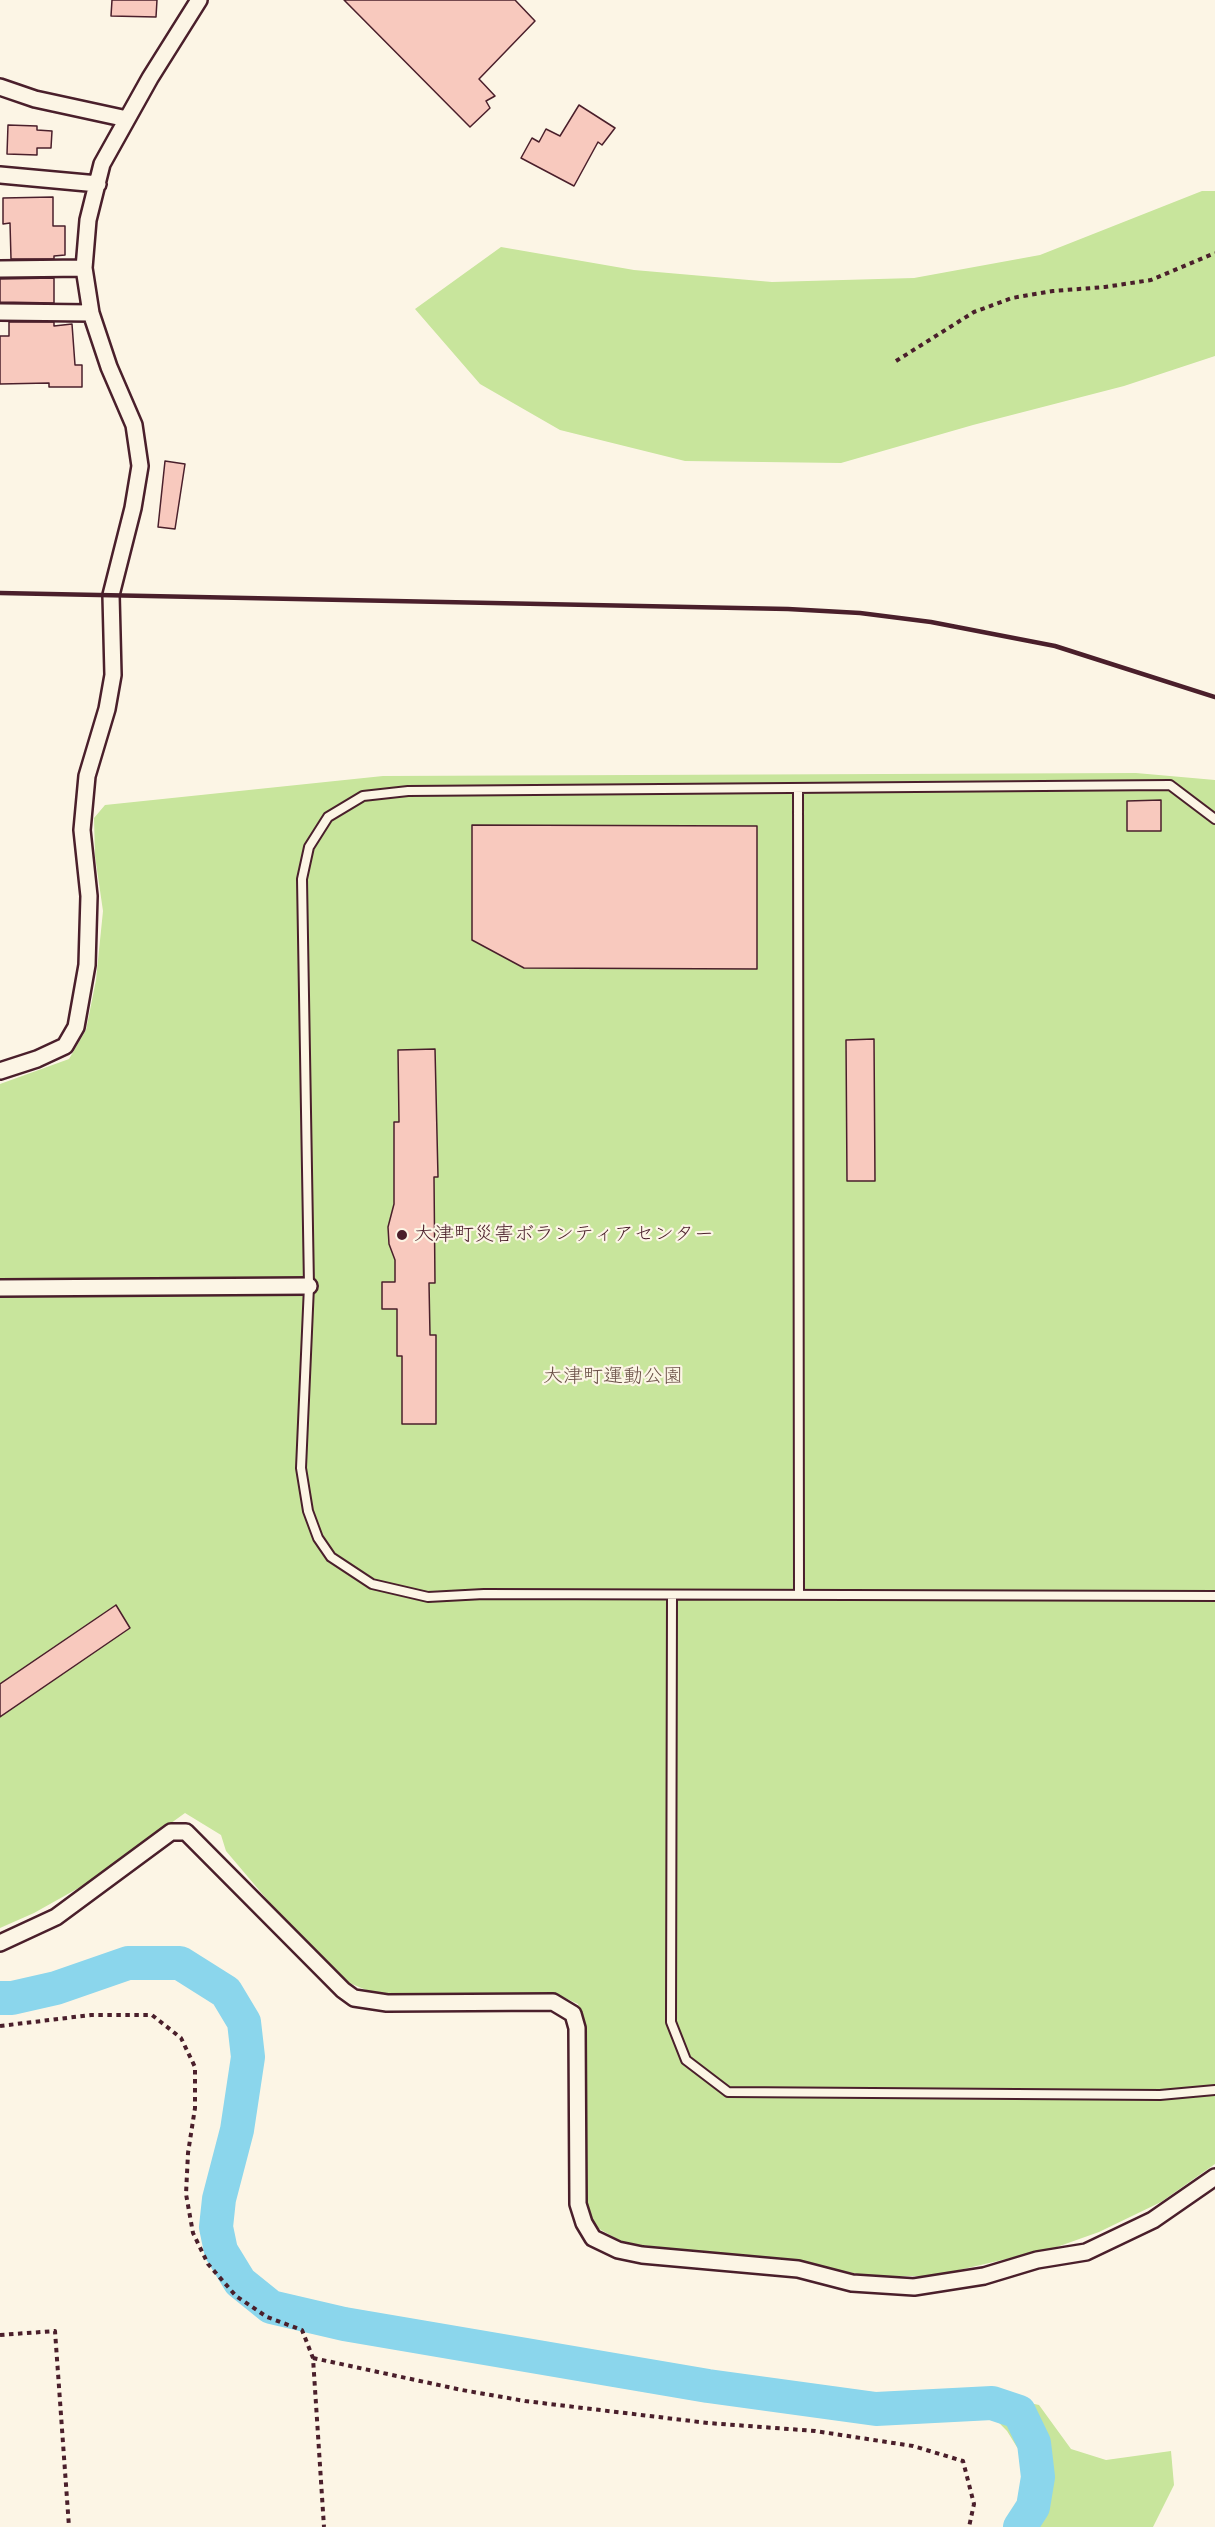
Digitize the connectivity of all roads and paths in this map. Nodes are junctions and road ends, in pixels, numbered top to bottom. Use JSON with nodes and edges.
{"nodes":[{"id":1,"x":199,"y":0,"type":"edge"},
{"id":2,"x":0,"y":87,"type":"edge"},
{"id":3,"x":127,"y":119,"type":"junction"},
{"id":4,"x":0,"y":175,"type":"edge"},
{"id":5,"x":98,"y":184,"type":"junction"},
{"id":6,"x":1215,"y":253,"type":"edge"},
{"id":7,"x":84,"y":268,"type":"junction"},
{"id":8,"x":0,"y":269,"type":"edge"},
{"id":9,"x":0,"y":312,"type":"edge"},
{"id":10,"x":91,"y":313,"type":"junction"},
{"id":11,"x":896,"y":361,"type":"dead end"},
{"id":12,"x":798,"y":789,"type":"junction"},
{"id":13,"x":1215,"y":819,"type":"edge"},
{"id":14,"x":0,"y":1071,"type":"edge"},
{"id":15,"x":309,"y":1286,"type":"junction"},
{"id":16,"x":0,"y":1288,"type":"edge"},
{"id":17,"x":799,"y":1594,"type":"junction"},
{"id":18,"x":672,"y":1596,"type":"junction"},
{"id":19,"x":1215,"y":1596,"type":"edge"},
{"id":20,"x":0,"y":1943,"type":"edge"},
{"id":21,"x":0,"y":2026,"type":"edge"},
{"id":22,"x":1215,"y":2090,"type":"edge"},
{"id":23,"x":1215,"y":2177,"type":"edge"},
{"id":24,"x":0,"y":2335,"type":"edge"},
{"id":25,"x":313,"y":2358,"type":"junction"},
{"id":26,"x":69,"y":2527,"type":"edge"},
{"id":27,"x":324,"y":2527,"type":"edge"},
{"id":28,"x":969,"y":2527,"type":"edge"}],
"edges":[{"from":1,"to":3,"type":"street"},
{"from":2,"to":3,"type":"street"},
{"from":3,"to":5,"type":"street"},
{"from":4,"to":5,"type":"street"},
{"from":5,"to":7,"type":"street"},
{"from":6,"to":11,"type":"path"},
{"from":7,"to":8,"type":"street"},
{"from":7,"to":10,"type":"street"},
{"from":9,"to":10,"type":"street"},
{"from":10,"to":14,"type":"street"},
{"from":12,"to":13,"type":"lane"},
{"from":12,"to":15,"type":"lane"},
{"from":12,"to":17,"type":"lane"},
{"from":15,"to":16,"type":"street"},
{"from":15,"to":18,"type":"lane"},
{"from":17,"to":18,"type":"lane"},
{"from":17,"to":19,"type":"lane"},
{"from":18,"to":22,"type":"lane"},
{"from":20,"to":23,"type":"street"},
{"from":21,"to":25,"type":"path"},
{"from":24,"to":26,"type":"path"},
{"from":25,"to":27,"type":"path"},
{"from":25,"to":28,"type":"path"}]}
